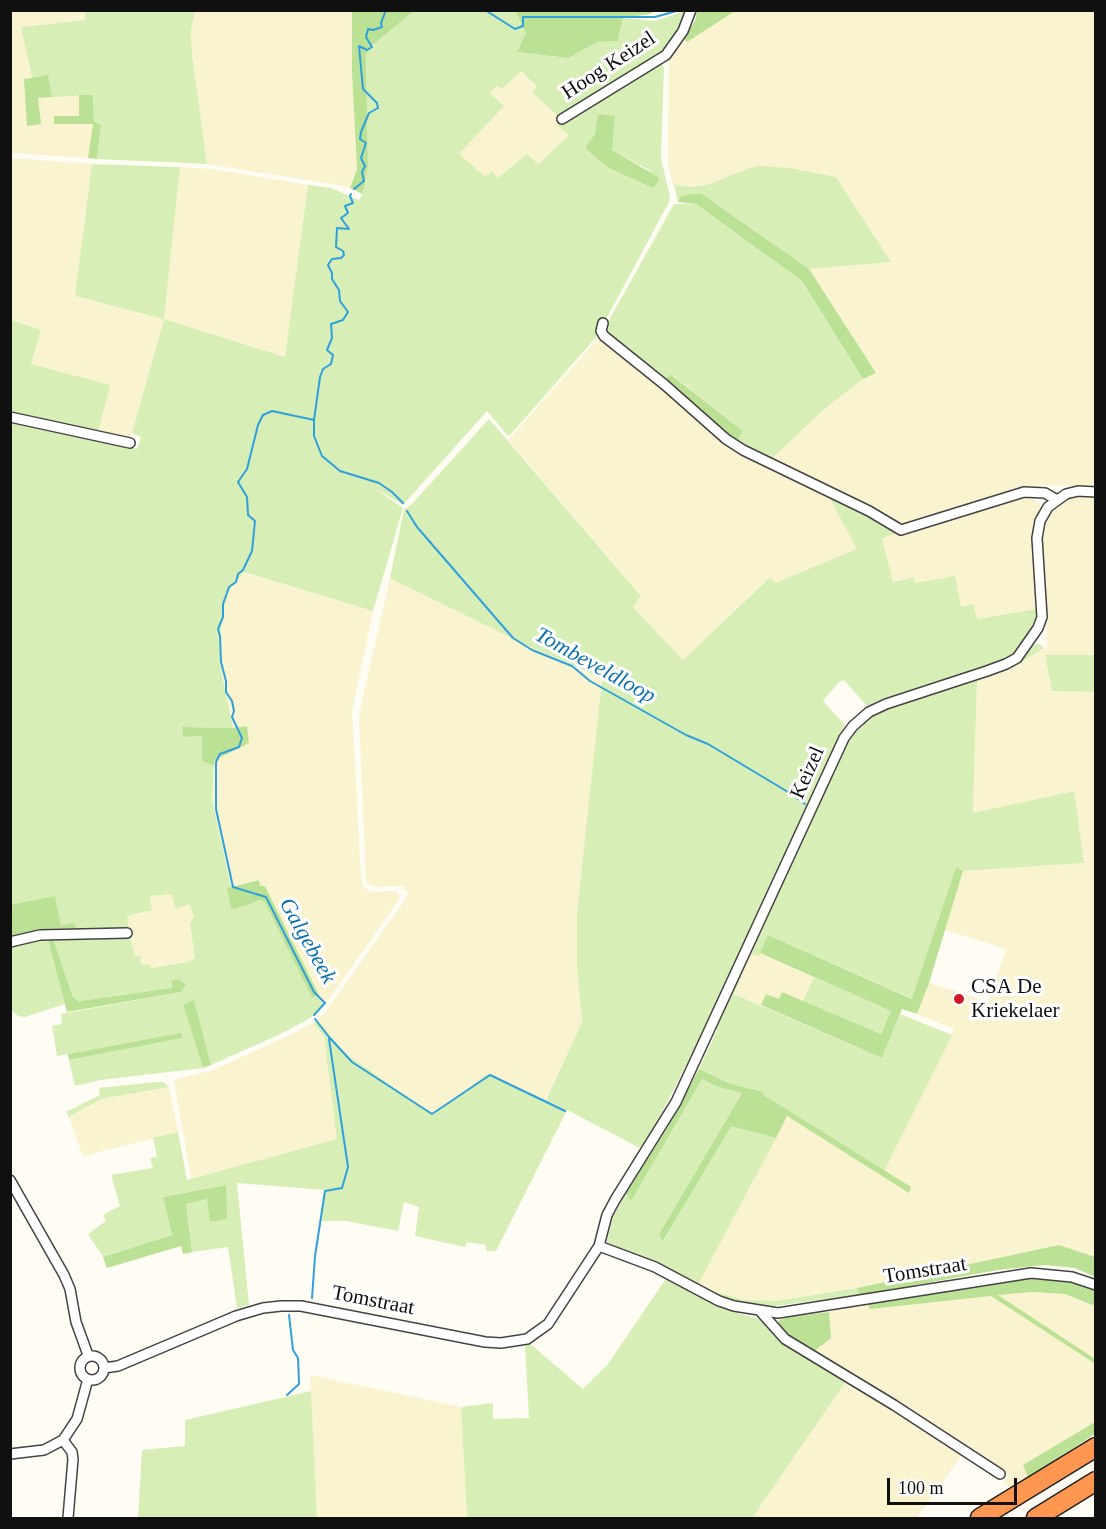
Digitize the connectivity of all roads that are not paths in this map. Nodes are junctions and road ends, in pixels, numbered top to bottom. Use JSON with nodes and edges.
{"nodes":[{"id":1,"x":691,"y":10,"type":"edge"},
{"id":2,"x":562,"y":119,"type":"dead end"},
{"id":3,"x":603,"y":323,"type":"dead end"},
{"id":4,"x":10,"y":417,"type":"edge"},
{"id":5,"x":130,"y":443,"type":"dead end"},
{"id":6,"x":1095,"y":492,"type":"edge"},
{"id":7,"x":1057,"y":500,"type":"junction"},
{"id":8,"x":127,"y":933,"type":"dead end"},
{"id":9,"x":10,"y":942,"type":"edge"},
{"id":10,"x":644,"y":1152,"type":"joint"},
{"id":11,"x":10,"y":1180,"type":"edge"},
{"id":12,"x":599,"y":1246,"type":"junction"},
{"id":13,"x":1095,"y":1285,"type":"edge"},
{"id":14,"x":760,"y":1311,"type":"junction"},
{"id":15,"x":88,"y":1355,"type":"junction"},
{"id":16,"x":104,"y":1368,"type":"junction"},
{"id":17,"x":88,"y":1380,"type":"junction"},
{"id":18,"x":63,"y":1440,"type":"junction"},
{"id":19,"x":1095,"y":1447,"type":"edge"},
{"id":20,"x":10,"y":1454,"type":"edge"},
{"id":21,"x":1000,"y":1474,"type":"dead end"},
{"id":22,"x":1095,"y":1481,"type":"edge"},
{"id":23,"x":68,"y":1518,"type":"edge"},
{"id":24,"x":980,"y":1518,"type":"edge"},
{"id":25,"x":1036,"y":1518,"type":"edge"}],
"edges":[{"from":1,"to":2,"type":"street","name":"Hoog Keizel"},
{"from":3,"to":7,"type":"street"},
{"from":4,"to":5,"type":"street"},
{"from":6,"to":7,"type":"street"},
{"from":7,"to":10,"type":"street","name":"Keizel"},
{"from":8,"to":9,"type":"street"},
{"from":10,"to":12,"type":"street","name":"Tomstraat"},
{"from":11,"to":15,"type":"street"},
{"from":12,"to":14,"type":"street","name":"Tomstraat"},
{"from":12,"to":16,"type":"street","name":"Tomstraat"},
{"from":13,"to":14,"type":"street","name":"Tomstraat"},
{"from":14,"to":21,"type":"street"},
{"from":15,"to":16,"type":"street"},
{"from":15,"to":17,"type":"street"},
{"from":16,"to":17,"type":"street"},
{"from":17,"to":18,"type":"street"},
{"from":18,"to":20,"type":"street"},
{"from":18,"to":23,"type":"street"},
{"from":19,"to":24,"type":"highway"},
{"from":22,"to":25,"type":"highway"}]}
